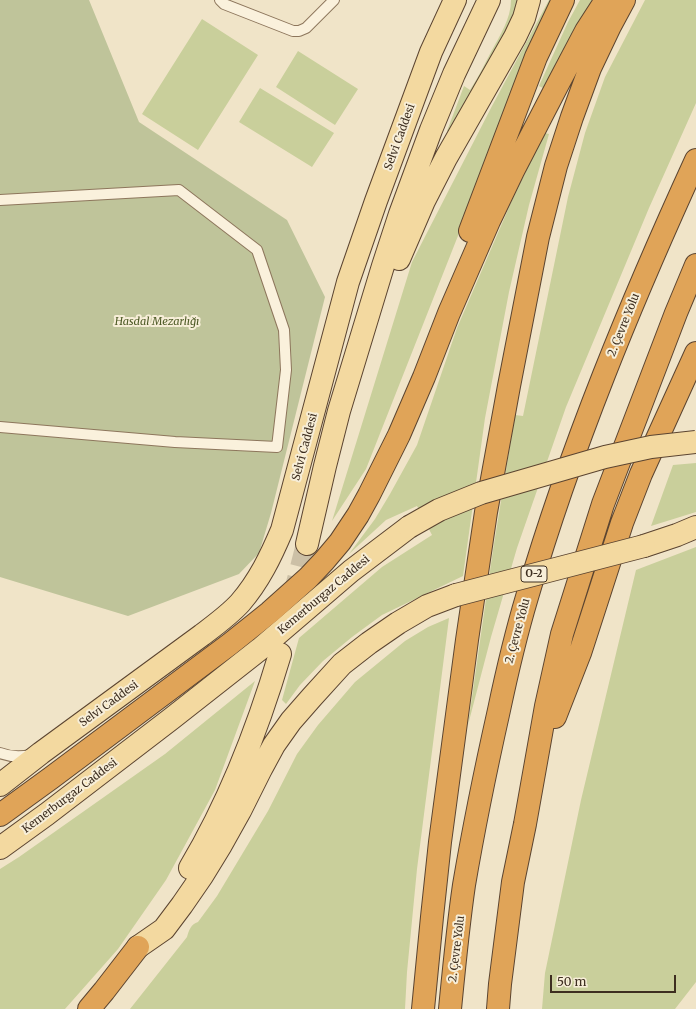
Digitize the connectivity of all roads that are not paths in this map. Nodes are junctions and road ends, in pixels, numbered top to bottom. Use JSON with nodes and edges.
{"nodes":[{"id":1,"x":220,"y":0,"type":"edge"},
{"id":2,"x":334,"y":0,"type":"edge"},
{"id":3,"x":455,"y":0,"type":"edge"},
{"id":4,"x":489,"y":0,"type":"edge"},
{"id":5,"x":529,"y":0,"type":"edge"},
{"id":6,"x":563,"y":0,"type":"edge"},
{"id":7,"x":606,"y":0,"type":"edge"},
{"id":8,"x":624,"y":0,"type":"edge"},
{"id":9,"x":696,"y":160,"type":"edge"},
{"id":10,"x":0,"y":200,"type":"edge"},
{"id":11,"x":696,"y":265,"type":"edge"},
{"id":12,"x":696,"y":353,"type":"edge"},
{"id":13,"x":353,"y":364,"type":"junction"},
{"id":14,"x":0,"y":428,"type":"edge"},
{"id":15,"x":696,"y":442,"type":"edge"},
{"id":16,"x":380,"y":472,"type":"junction"},
{"id":17,"x":696,"y":527,"type":"edge"},
{"id":18,"x":307,"y":544,"type":"tunnel mouth"},
{"id":19,"x":280,"y":654,"type":"dead end"},
{"id":20,"x":0,"y":753,"type":"edge"},
{"id":21,"x":41,"y":753,"type":"junction"},
{"id":22,"x":535,"y":770,"type":"junction"},
{"id":23,"x":0,"y":785,"type":"edge"},
{"id":24,"x":0,"y":815,"type":"edge"},
{"id":25,"x":0,"y":848,"type":"edge"},
{"id":26,"x":138,"y":947,"type":"junction"},
{"id":27,"x":89,"y":1009,"type":"edge"},
{"id":28,"x":104,"y":1009,"type":"edge"},
{"id":29,"x":423,"y":1009,"type":"edge"},
{"id":30,"x":450,"y":1009,"type":"edge"},
{"id":31,"x":498,"y":1009,"type":"edge"}],
"edges":[{"from":1,"to":2,"type":"lane"},
{"from":3,"to":21,"type":"main road","name":"Selvi Caddesi"},
{"from":4,"to":13,"type":"main road"},
{"from":5,"to":13,"type":"main road"},
{"from":6,"to":16,"type":"highway"},
{"from":7,"to":16,"type":"highway"},
{"from":8,"to":29,"type":"highway"},
{"from":9,"to":30,"type":"highway","name":"2. Çevre Yolu","number":"O-2"},
{"from":10,"to":14,"type":"lane"},
{"from":11,"to":22,"type":"highway"},
{"from":12,"to":22,"type":"highway"},
{"from":13,"to":18,"type":"main road"},
{"from":15,"to":25,"type":"main road","name":"Kemerburgaz Caddesi","bridge":true},
{"from":16,"to":24,"type":"highway"},
{"from":17,"to":26,"type":"main road","bridge":true},
{"from":19,"to":26,"type":"main road"},
{"from":20,"to":21,"type":"lane"},
{"from":21,"to":23,"type":"main road","name":"Selvi Caddesi"},
{"from":22,"to":31,"type":"highway"},
{"from":26,"to":27,"type":"highway"},
{"from":26,"to":28,"type":"highway"}]}
